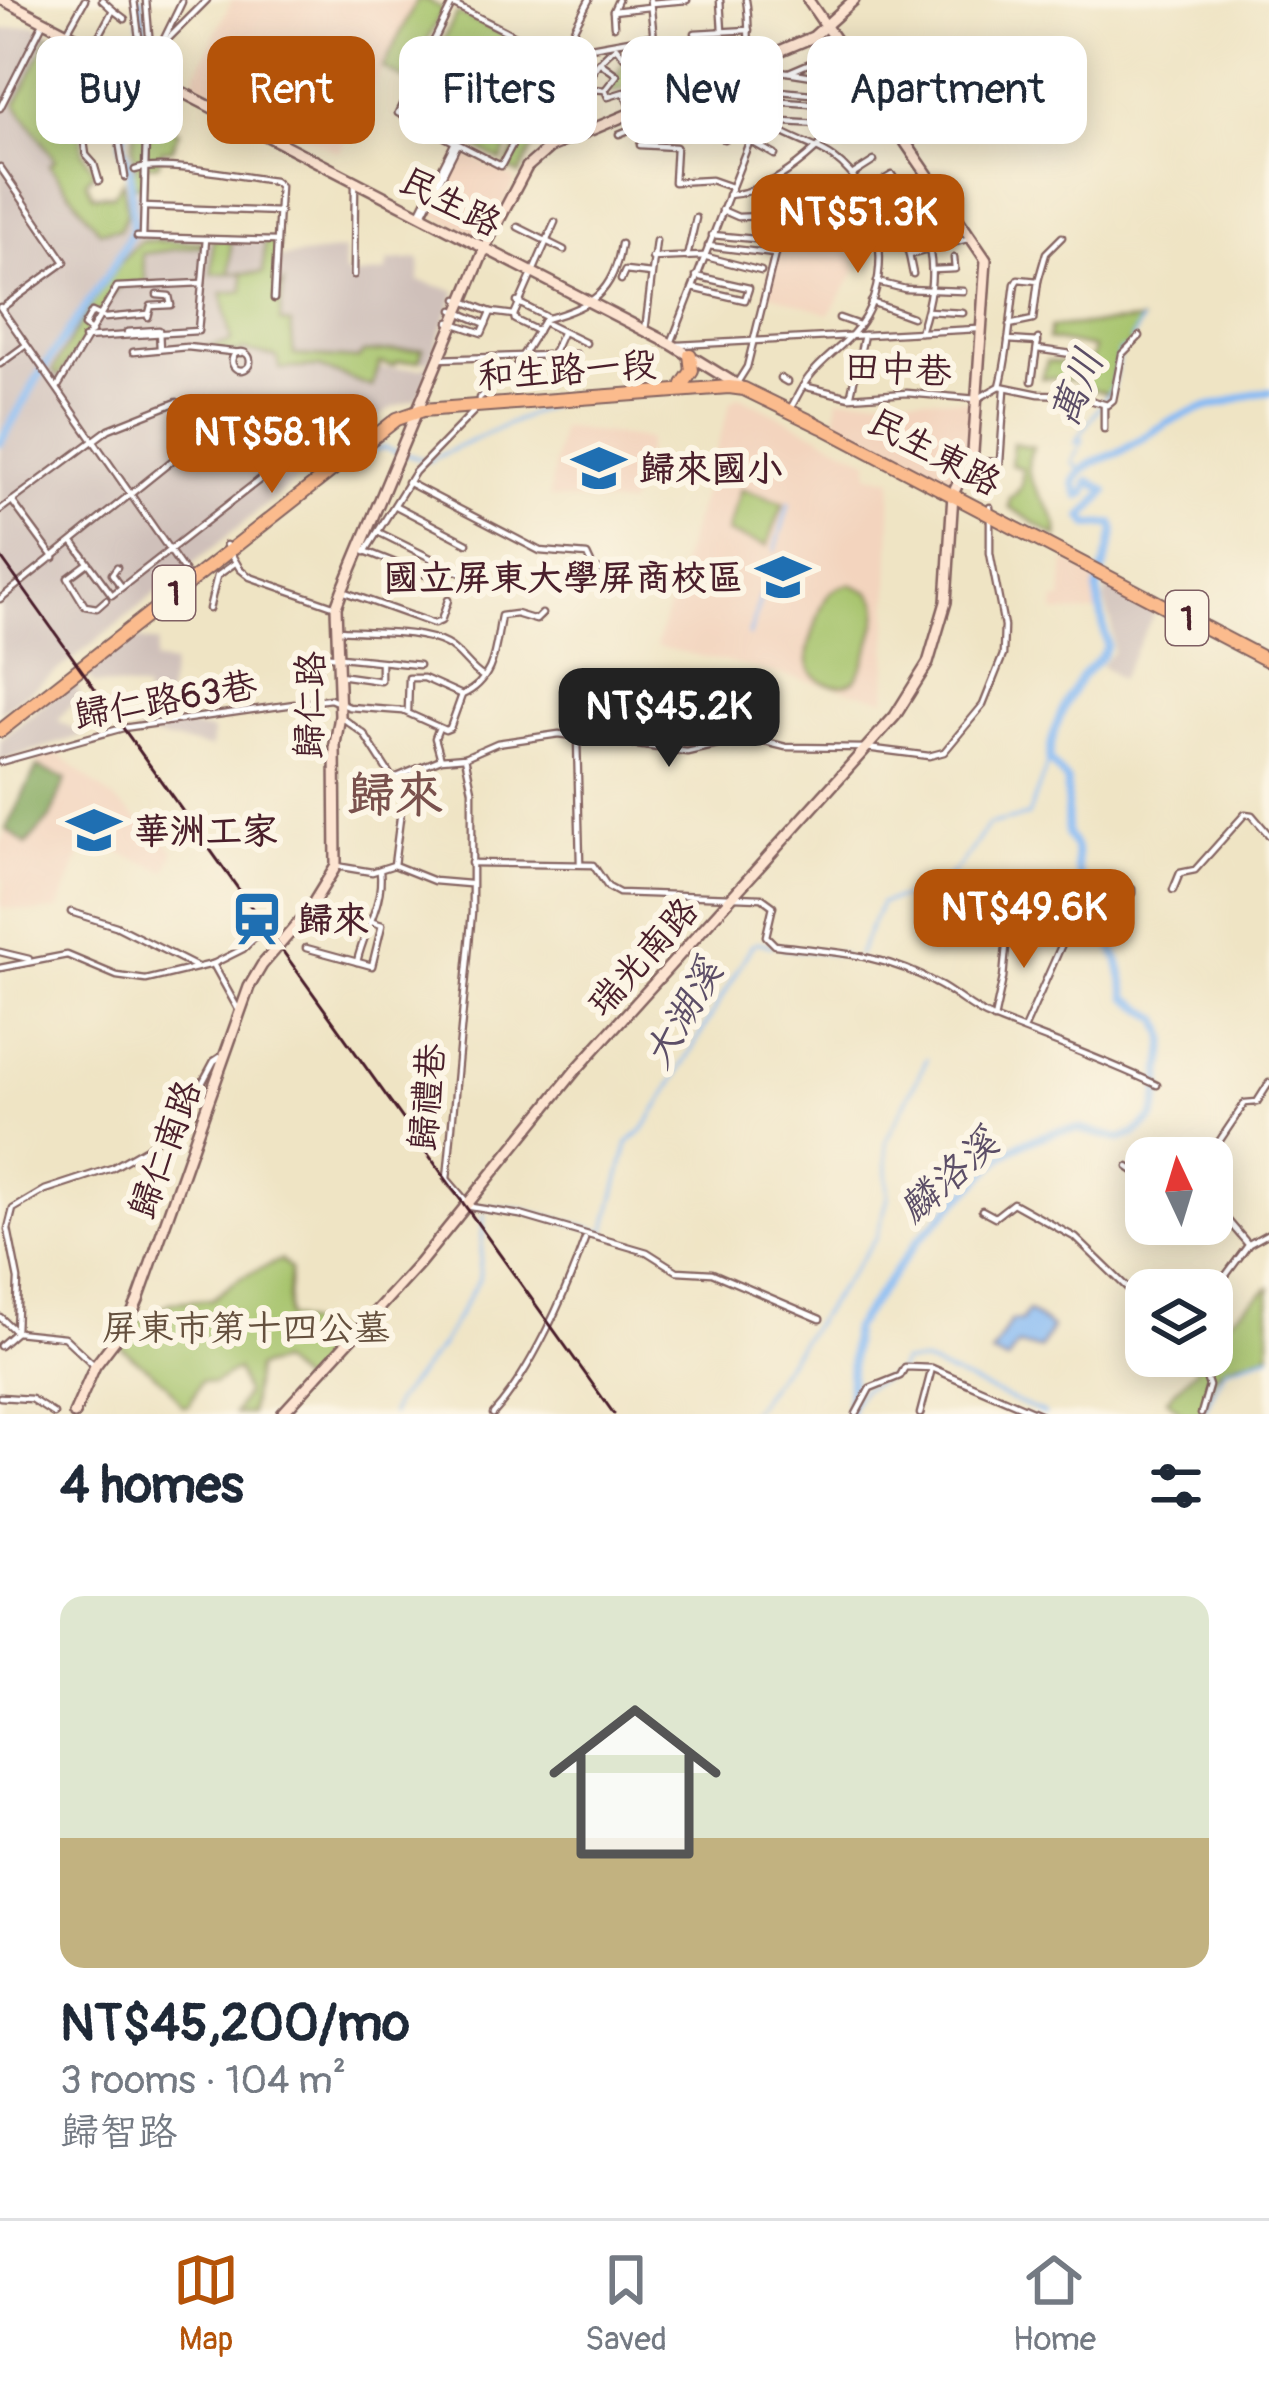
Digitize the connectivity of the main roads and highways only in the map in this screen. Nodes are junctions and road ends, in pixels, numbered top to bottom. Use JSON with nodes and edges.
{"nodes":[{"id":1,"x":690,"y":355,"type":"road end"},
{"id":2,"x":683,"y":384,"type":"junction"},
{"id":3,"x":741,"y":386,"type":"junction"},
{"id":4,"x":479,"y":402,"type":"junction"},
{"id":5,"x":1269,"y":657,"type":"edge"},
{"id":6,"x":0,"y":727,"type":"edge"}],
"edges":[{"from":1,"to":2,"type":"main road"},
{"from":2,"to":3,"type":"main road","name":"和生路一段","number":"1"},
{"from":2,"to":4,"type":"main road","name":"和生路一段","number":"1"},
{"from":3,"to":4,"type":"main road","name":"和生路一段","number":"1"},
{"from":3,"to":5,"type":"main road","name":"民生東路","number":"1"},
{"from":4,"to":6,"type":"main road","name":"和生路一段","number":"1"}]}
